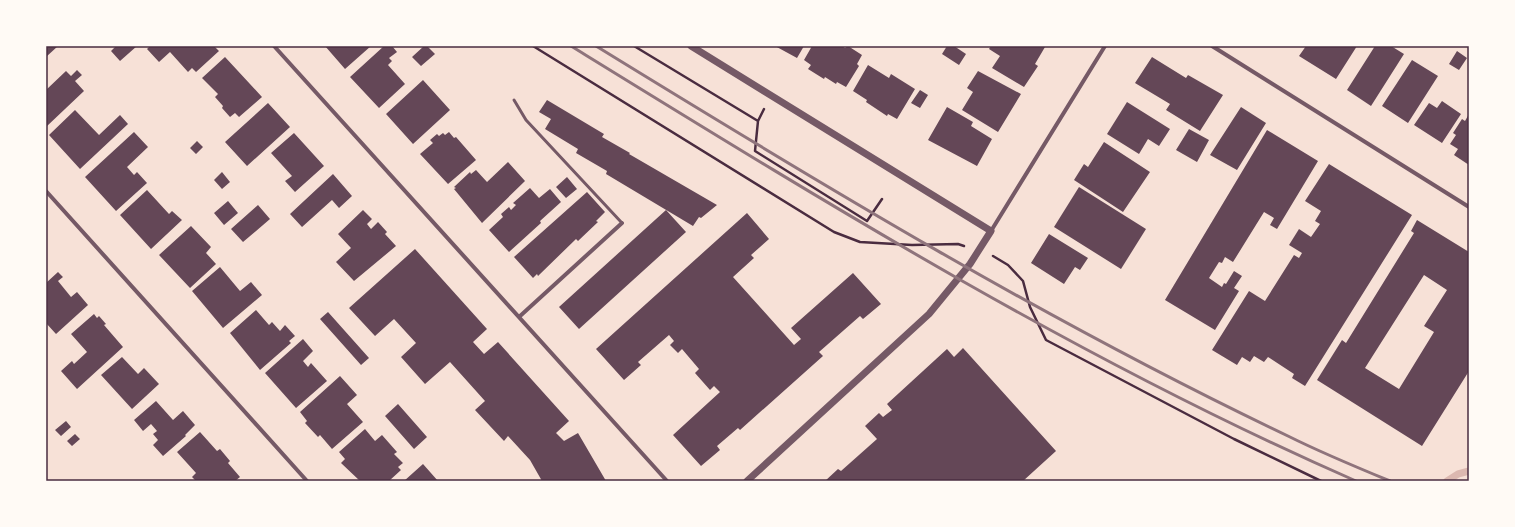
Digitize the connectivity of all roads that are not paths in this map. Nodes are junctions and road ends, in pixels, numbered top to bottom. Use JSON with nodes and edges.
{"nodes":[{"id":1,"x":274,"y":46,"type":"edge"},
{"id":2,"x":691,"y":46,"type":"edge"},
{"id":3,"x":1105,"y":46,"type":"edge"},
{"id":4,"x":1212,"y":46,"type":"edge"},
{"id":5,"x":514,"y":100,"type":"dead end"},
{"id":6,"x":46,"y":191,"type":"edge"},
{"id":7,"x":1469,"y":208,"type":"edge"},
{"id":8,"x":622,"y":223,"type":"joint"},
{"id":9,"x":991,"y":231,"type":"junction"},
{"id":10,"x":519,"y":317,"type":"junction"},
{"id":11,"x":307,"y":481,"type":"edge"},
{"id":12,"x":667,"y":481,"type":"edge"},
{"id":13,"x":747,"y":481,"type":"edge"}],
"edges":[{"from":1,"to":10,"type":"street"},
{"from":2,"to":9,"type":"street"},
{"from":3,"to":9,"type":"street"},
{"from":4,"to":7,"type":"street"},
{"from":5,"to":8,"type":"lane"},
{"from":6,"to":11,"type":"street"},
{"from":8,"to":10,"type":"street"},
{"from":9,"to":13,"type":"street"},
{"from":10,"to":12,"type":"street"}]}
